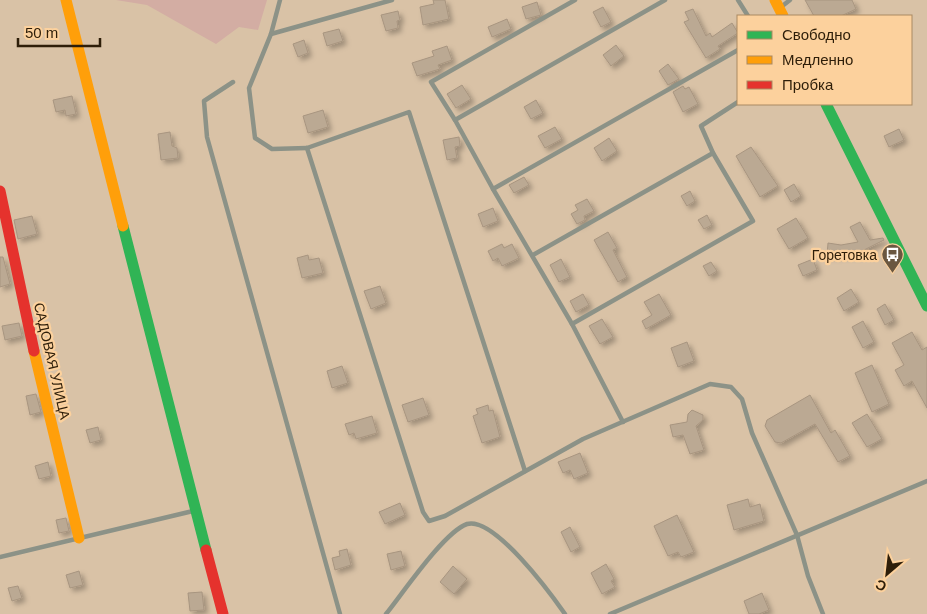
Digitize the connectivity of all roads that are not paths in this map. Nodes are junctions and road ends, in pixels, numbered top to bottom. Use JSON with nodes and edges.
{"nodes":[{"id":1,"x":66,"y":0,"type":"edge"},
{"id":2,"x":280,"y":0,"type":"edge"},
{"id":3,"x":392,"y":0,"type":"edge"},
{"id":4,"x":575,"y":0,"type":"edge"},
{"id":5,"x":665,"y":0,"type":"edge"},
{"id":6,"x":738,"y":0,"type":"edge"},
{"id":7,"x":790,"y":0,"type":"edge"},
{"id":8,"x":779,"y":8,"type":"edge"},
{"id":9,"x":747,"y":15,"type":"edge"},
{"id":10,"x":271,"y":34,"type":"junction"},
{"id":11,"x":737,"y":51,"type":"edge"},
{"id":12,"x":233,"y":82,"type":"dead end"},
{"id":13,"x":737,"y":103,"type":"edge"},
{"id":14,"x":826,"y":105,"type":"edge"},
{"id":15,"x":455,"y":120,"type":"junction"},
{"id":16,"x":307,"y":148,"type":"junction"},
{"id":17,"x":713,"y":153,"type":"junction"},
{"id":18,"x":493,"y":189,"type":"junction"},
{"id":19,"x":0,"y":191,"type":"edge"},
{"id":20,"x":533,"y":255,"type":"junction"},
{"id":21,"x":927,"y":306,"type":"edge"},
{"id":22,"x":572,"y":324,"type":"junction"},
{"id":23,"x":623,"y":422,"type":"junction"},
{"id":24,"x":525,"y":471,"type":"junction"},
{"id":25,"x":927,"y":481,"type":"edge"},
{"id":26,"x":195,"y":510,"type":"junction"},
{"id":27,"x":797,"y":535,"type":"junction"},
{"id":28,"x":79,"y":538,"type":"junction"},
{"id":29,"x":0,"y":557,"type":"edge"},
{"id":30,"x":220,"y":613,"type":"edge"},
{"id":31,"x":340,"y":614,"type":"edge"},
{"id":32,"x":386,"y":614,"type":"edge"},
{"id":33,"x":565,"y":614,"type":"edge"},
{"id":34,"x":610,"y":614,"type":"edge"},
{"id":35,"x":823,"y":614,"type":"edge"}],
"edges":[{"from":1,"to":26,"type":"street"},
{"from":2,"to":10,"type":"lane"},
{"from":3,"to":10,"type":"lane"},
{"from":4,"to":15,"type":"lane"},
{"from":5,"to":15,"type":"lane"},
{"from":6,"to":9,"type":"lane"},
{"from":7,"to":8,"type":"lane"},
{"from":10,"to":16,"type":"lane"},
{"from":11,"to":18,"type":"lane"},
{"from":12,"to":31,"type":"lane"},
{"from":13,"to":17,"type":"lane"},
{"from":14,"to":21,"type":"street"},
{"from":15,"to":18,"type":"lane"},
{"from":16,"to":24,"type":"lane"},
{"from":16,"to":24,"type":"lane"},
{"from":17,"to":20,"type":"lane"},
{"from":17,"to":22,"type":"lane"},
{"from":18,"to":20,"type":"lane"},
{"from":19,"to":28,"type":"street","name":"САДОВАЯ УЛИЦА"},
{"from":20,"to":22,"type":"lane"},
{"from":22,"to":23,"type":"lane"},
{"from":23,"to":24,"type":"lane"},
{"from":23,"to":27,"type":"lane"},
{"from":25,"to":27,"type":"lane"},
{"from":26,"to":28,"type":"lane"},
{"from":26,"to":30,"type":"street"},
{"from":27,"to":34,"type":"lane"},
{"from":27,"to":35,"type":"lane"},
{"from":28,"to":29,"type":"lane"},
{"from":32,"to":33,"type":"lane"}]}
